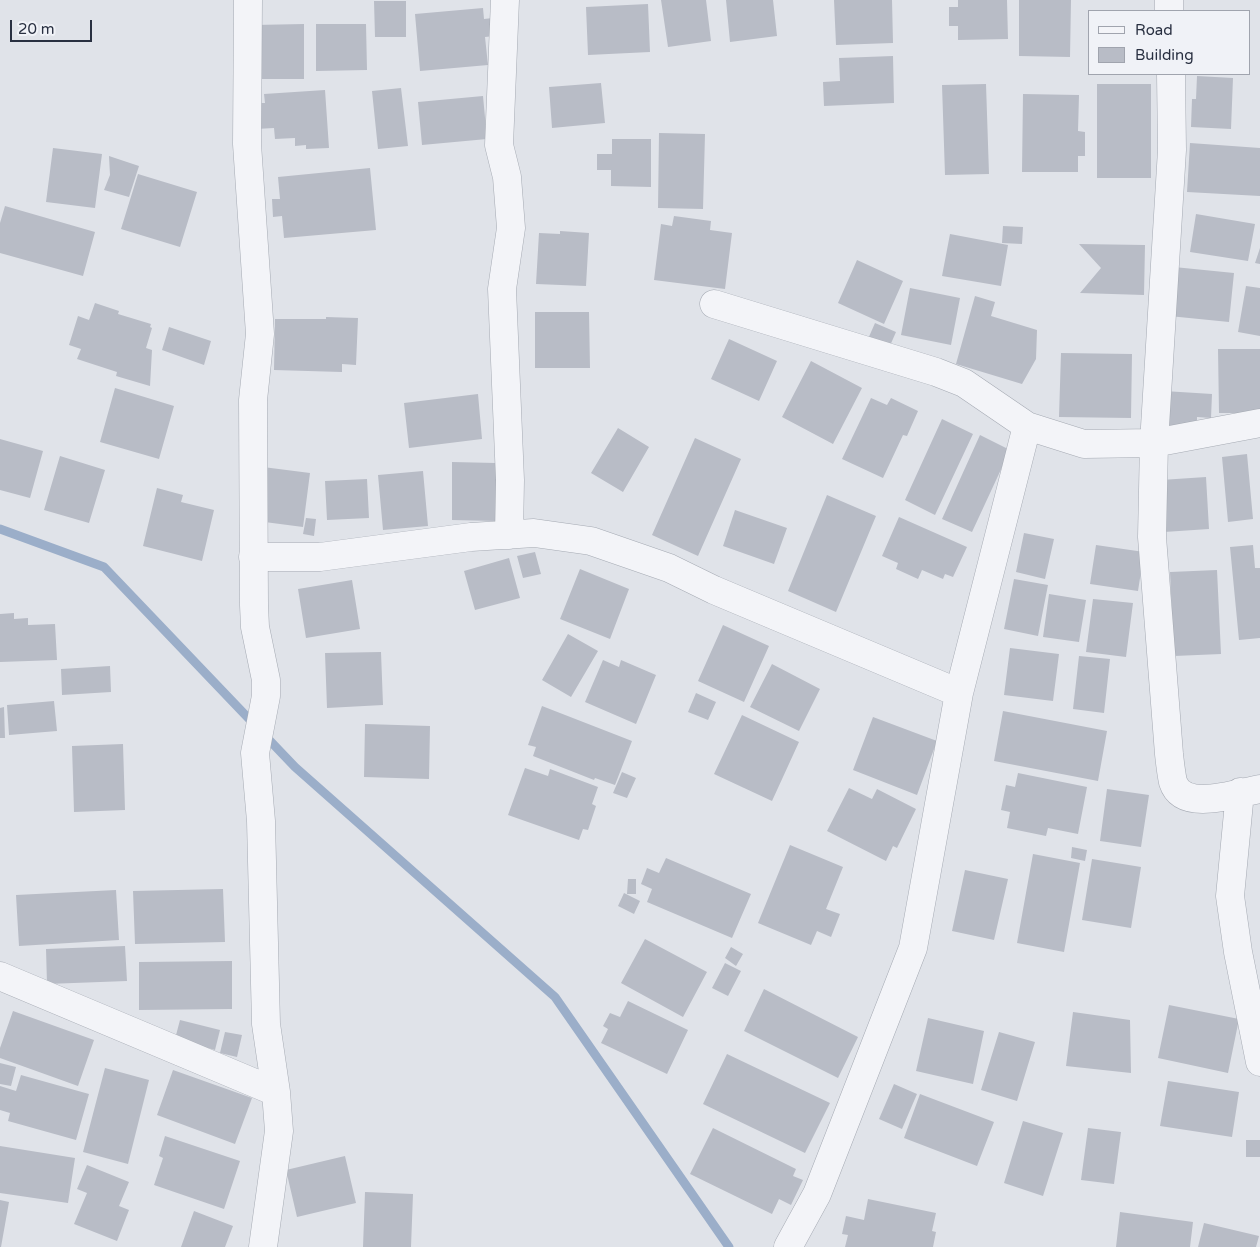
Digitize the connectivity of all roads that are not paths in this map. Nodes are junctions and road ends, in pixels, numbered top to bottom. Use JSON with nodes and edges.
{"nodes":[{"id":1,"x":248,"y":0,"type":"edge"},
{"id":2,"x":505,"y":0,"type":"edge"},
{"id":3,"x":1171,"y":75,"type":"edge"},
{"id":4,"x":714,"y":304,"type":"dead end"},
{"id":5,"x":1260,"y":423,"type":"edge"},
{"id":6,"x":1027,"y":426,"type":"junction"},
{"id":7,"x":1154,"y":443,"type":"junction"},
{"id":8,"x":509,"y":535,"type":"junction"},
{"id":9,"x":253,"y":557,"type":"junction"},
{"id":10,"x":958,"y":693,"type":"junction"},
{"id":11,"x":1250,"y":791,"type":"edge"},
{"id":12,"x":0,"y":976,"type":"edge"},
{"id":13,"x":1260,"y":1062,"type":"edge"},
{"id":14,"x":276,"y":1092,"type":"junction"},
{"id":15,"x":263,"y":1247,"type":"edge"},
{"id":16,"x":788,"y":1247,"type":"edge"}],
"edges":[{"from":1,"to":9,"type":"street"},
{"from":2,"to":8,"type":"street"},
{"from":3,"to":7,"type":"street"},
{"from":4,"to":6,"type":"street"},
{"from":5,"to":7,"type":"street"},
{"from":6,"to":7,"type":"street"},
{"from":6,"to":10,"type":"street"},
{"from":7,"to":11,"type":"street"},
{"from":8,"to":9,"type":"street"},
{"from":8,"to":10,"type":"street"},
{"from":9,"to":14,"type":"street"},
{"from":10,"to":16,"type":"street"},
{"from":11,"to":13,"type":"street"},
{"from":12,"to":14,"type":"street"},
{"from":14,"to":15,"type":"street"}]}
